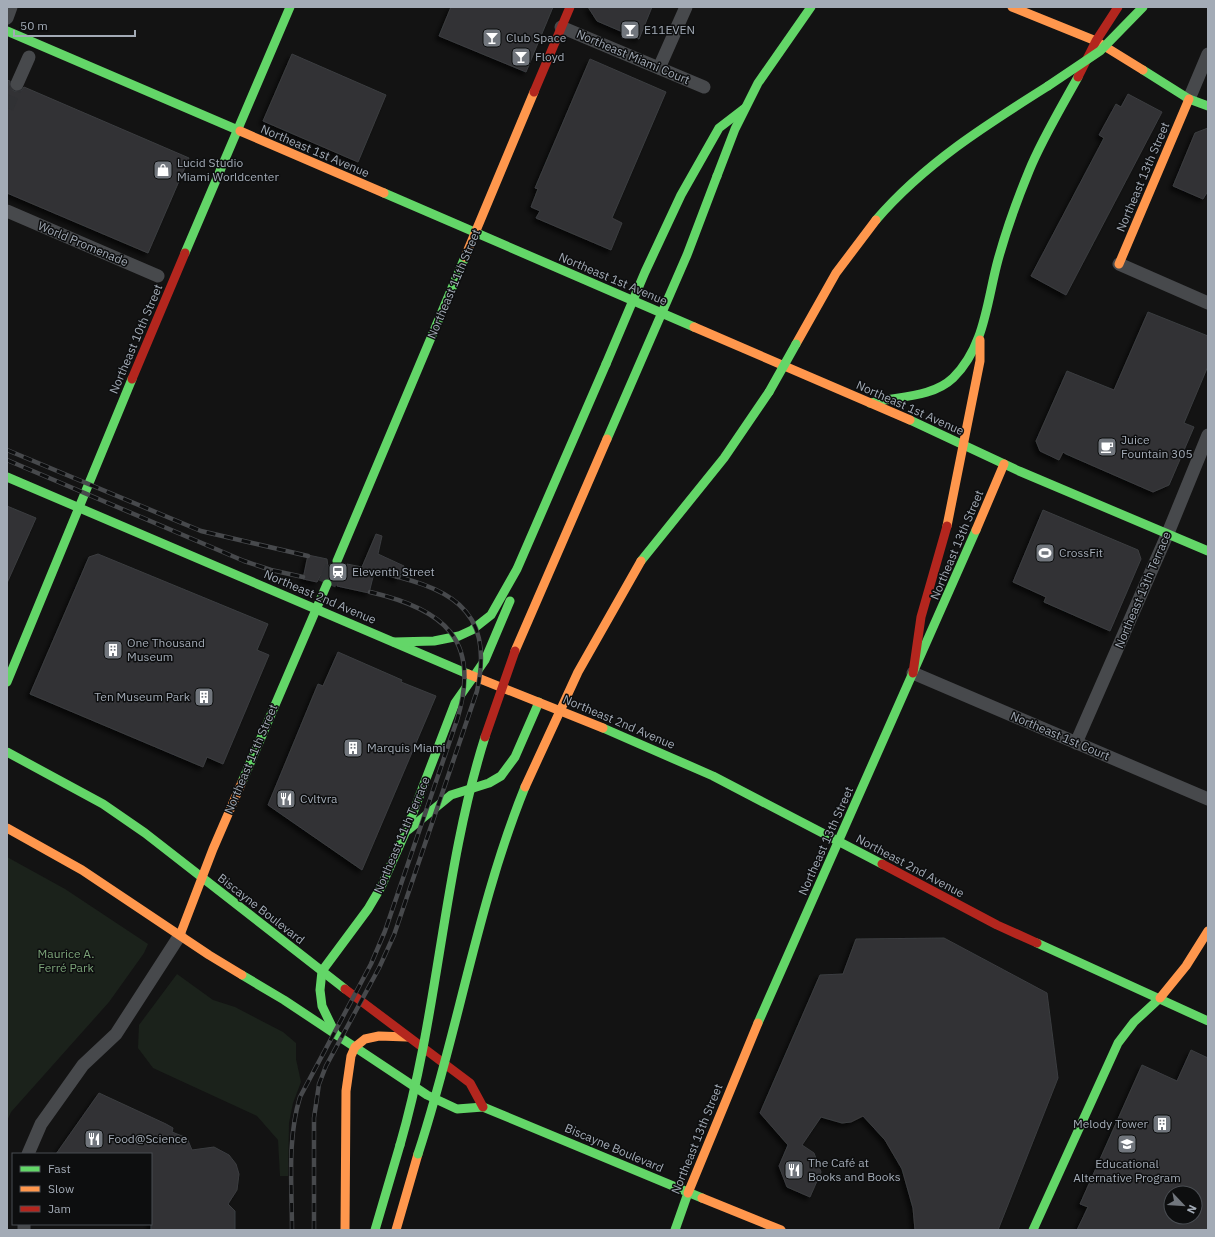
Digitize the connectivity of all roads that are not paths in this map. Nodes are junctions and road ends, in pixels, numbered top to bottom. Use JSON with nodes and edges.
{"nodes":[{"id":1,"x":11,"y":7,"type":"edge"},
{"id":2,"x":290,"y":7,"type":"edge"},
{"id":3,"x":570,"y":7,"type":"edge"},
{"id":4,"x":686,"y":7,"type":"edge"},
{"id":5,"x":811,"y":7,"type":"edge"},
{"id":6,"x":1012,"y":7,"type":"edge"},
{"id":7,"x":1118,"y":7,"type":"edge"},
{"id":8,"x":1143,"y":7,"type":"edge"},
{"id":9,"x":7,"y":18,"type":"edge"},
{"id":10,"x":561,"y":26,"type":"junction"},
{"id":11,"x":7,"y":31,"type":"edge"},
{"id":12,"x":1096,"y":40,"type":"junction"},
{"id":13,"x":1208,"y":54,"type":"edge"},
{"id":14,"x":29,"y":57,"type":"dead end"},
{"id":15,"x":659,"y":68,"type":"junction"},
{"id":16,"x":17,"y":84,"type":"tunnel mouth"},
{"id":17,"x":704,"y":87,"type":"dead end"},
{"id":18,"x":1189,"y":99,"type":"junction"},
{"id":19,"x":1208,"y":106,"type":"edge"},
{"id":20,"x":745,"y":108,"type":"junction"},
{"id":21,"x":238,"y":131,"type":"junction"},
{"id":22,"x":7,"y":211,"type":"edge"},
{"id":23,"x":476,"y":233,"type":"junction"},
{"id":24,"x":1119,"y":264,"type":"joint"},
{"id":25,"x":158,"y":276,"type":"dead end"},
{"id":26,"x":1208,"y":303,"type":"edge"},
{"id":27,"x":980,"y":336,"type":"junction"},
{"id":28,"x":870,"y":403,"type":"junction"},
{"id":29,"x":1208,"y":435,"type":"edge"},
{"id":30,"x":964,"y":444,"type":"junction"},
{"id":31,"x":1004,"y":464,"type":"junction"},
{"id":32,"x":7,"y":477,"type":"edge"},
{"id":33,"x":78,"y":507,"type":"junction"},
{"id":34,"x":1168,"y":533,"type":"junction"},
{"id":35,"x":1208,"y":551,"type":"edge"},
{"id":36,"x":337,"y":561,"type":"tunnel mouth"},
{"id":37,"x":518,"y":569,"type":"junction"},
{"id":38,"x":327,"y":584,"type":"tunnel mouth"},
{"id":39,"x":316,"y":609,"type":"junction"},
{"id":40,"x":394,"y":642,"type":"junction"},
{"id":41,"x":913,"y":673,"type":"junction"},
{"id":42,"x":474,"y":676,"type":"junction"},
{"id":43,"x":7,"y":682,"type":"edge"},
{"id":44,"x":539,"y":702,"type":"junction"},
{"id":45,"x":1076,"y":743,"type":"junction"},
{"id":46,"x":7,"y":752,"type":"edge"},
{"id":47,"x":1208,"y":799,"type":"edge"},
{"id":48,"x":7,"y":828,"type":"edge"},
{"id":49,"x":406,"y":831,"type":"junction"},
{"id":50,"x":838,"y":842,"type":"junction"},
{"id":51,"x":201,"y":878,"type":"junction"},
{"id":52,"x":1208,"y":931,"type":"edge"},
{"id":53,"x":180,"y":935,"type":"junction"},
{"id":54,"x":322,"y":971,"type":"junction"},
{"id":55,"x":1159,"y":999,"type":"junction"},
{"id":56,"x":1208,"y":1020,"type":"edge"},
{"id":57,"x":335,"y":1032,"type":"junction"},
{"id":58,"x":407,"y":1037,"type":"junction"},
{"id":59,"x":355,"y":1047,"type":"junction"},
{"id":60,"x":483,"y":1107,"type":"junction"},
{"id":61,"x":28,"y":1153,"type":"edge"},
{"id":62,"x":688,"y":1193,"type":"junction"},
{"id":63,"x":345,"y":1230,"type":"edge"},
{"id":64,"x":375,"y":1230,"type":"edge"},
{"id":65,"x":396,"y":1230,"type":"edge"},
{"id":66,"x":675,"y":1230,"type":"edge"},
{"id":67,"x":781,"y":1230,"type":"edge"},
{"id":68,"x":1033,"y":1230,"type":"edge"}],
"edges":[{"from":1,"to":9,"type":"street"},
{"from":2,"to":21,"type":"main road","name":"Northeast 10th Street"},
{"from":3,"to":10,"type":"main road","name":"Northeast 11th Street"},
{"from":4,"to":15,"type":"street"},
{"from":5,"to":20,"type":"main road"},
{"from":6,"to":12,"type":"main road"},
{"from":7,"to":12,"type":"main road"},
{"from":8,"to":65,"type":"main road","bridge":true},
{"from":10,"to":15,"type":"street","name":"Northeast Miami Court"},
{"from":10,"to":23,"type":"main road","name":"Northeast 11th Street"},
{"from":11,"to":21,"type":"main road","name":"Northeast 1st Avenue"},
{"from":12,"to":18,"type":"main road"},
{"from":12,"to":27,"type":"main road"},
{"from":13,"to":18,"type":"street"},
{"from":14,"to":16,"type":"street"},
{"from":15,"to":17,"type":"street","name":"Northeast Miami Court"},
{"from":18,"to":19,"type":"main road"},
{"from":18,"to":24,"type":"main road","name":"Northeast 13th Street"},
{"from":20,"to":37,"type":"main road","bridge":true},
{"from":20,"to":64,"type":"main road","bridge":true},
{"from":21,"to":23,"type":"main road","name":"Northeast 1st Avenue"},
{"from":21,"to":33,"type":"main road","name":"Northeast 10th Street"},
{"from":22,"to":25,"type":"street","name":"World Promenade"},
{"from":23,"to":28,"type":"main road","name":"Northeast 1st Avenue"},
{"from":23,"to":36,"type":"main road","name":"Northeast 11th Street"},
{"from":24,"to":26,"type":"street"},
{"from":27,"to":28,"type":"main road"},
{"from":27,"to":30,"type":"main road"},
{"from":28,"to":30,"type":"main road","name":"Northeast 1st Avenue"},
{"from":29,"to":34,"type":"street","name":"Northeast 13th Terrace"},
{"from":30,"to":31,"type":"main road","name":"Northeast 1st Avenue"},
{"from":30,"to":41,"type":"main road"},
{"from":31,"to":34,"type":"main road","name":"Northeast 1st Avenue"},
{"from":31,"to":41,"type":"main road","name":"Northeast 13th Street"},
{"from":32,"to":33,"type":"main road","name":"Northeast 2nd Avenue"},
{"from":33,"to":39,"type":"main road","name":"Northeast 2nd Avenue"},
{"from":33,"to":43,"type":"main road","name":"Northeast 10th Street"},
{"from":34,"to":35,"type":"main road","name":"Northeast 1st Avenue"},
{"from":34,"to":45,"type":"street","name":"Northeast 13th Terrace"},
{"from":37,"to":40,"type":"main road"},
{"from":37,"to":42,"type":"main road","name":"Northeast 11th Terrace"},
{"from":38,"to":39,"type":"main road","name":"Northeast 11th Street"},
{"from":39,"to":40,"type":"main road","name":"Northeast 2nd Avenue"},
{"from":39,"to":51,"type":"main road","name":"Northeast 11th Street"},
{"from":40,"to":42,"type":"main road","name":"Northeast 2nd Avenue"},
{"from":41,"to":45,"type":"street","name":"Northeast 1st Court"},
{"from":41,"to":50,"type":"main road","name":"Northeast 13th Street"},
{"from":42,"to":44,"type":"main road","name":"Northeast 2nd Avenue"},
{"from":42,"to":49,"type":"main road","name":"Northeast 11th Terrace"},
{"from":44,"to":49,"type":"main road"},
{"from":44,"to":50,"type":"main road","name":"Northeast 2nd Avenue"},
{"from":45,"to":47,"type":"street","name":"Northeast 1st Court"},
{"from":46,"to":51,"type":"main road","name":"Biscayne Boulevard"},
{"from":48,"to":53,"type":"main road","name":"Biscayne Boulevard"},
{"from":49,"to":54,"type":"main road","name":"Northeast 11th Terrace"},
{"from":50,"to":55,"type":"main road","name":"Northeast 2nd Avenue"},
{"from":50,"to":62,"type":"main road","name":"Northeast 13th Street"},
{"from":51,"to":53,"type":"main road","name":"Northeast 11th Street"},
{"from":51,"to":54,"type":"main road","name":"Biscayne Boulevard"},
{"from":52,"to":55,"type":"main road"},
{"from":53,"to":57,"type":"main road","name":"Biscayne Boulevard"},
{"from":53,"to":61,"type":"street"},
{"from":54,"to":57,"type":"main road"},
{"from":54,"to":58,"type":"main road","name":"Biscayne Boulevard"},
{"from":55,"to":56,"type":"main road","name":"Northeast 2nd Avenue"},
{"from":55,"to":68,"type":"main road"},
{"from":57,"to":59,"type":"main road","name":"Biscayne Boulevard"},
{"from":58,"to":59,"type":"main road"},
{"from":58,"to":60,"type":"main road","name":"Biscayne Boulevard"},
{"from":59,"to":60,"type":"main road","name":"Biscayne Boulevard"},
{"from":59,"to":63,"type":"main road"},
{"from":60,"to":62,"type":"main road","name":"Biscayne Boulevard"},
{"from":62,"to":66,"type":"main road","name":"Northeast 13th Street"},
{"from":62,"to":67,"type":"main road","name":"Biscayne Boulevard"}]}
